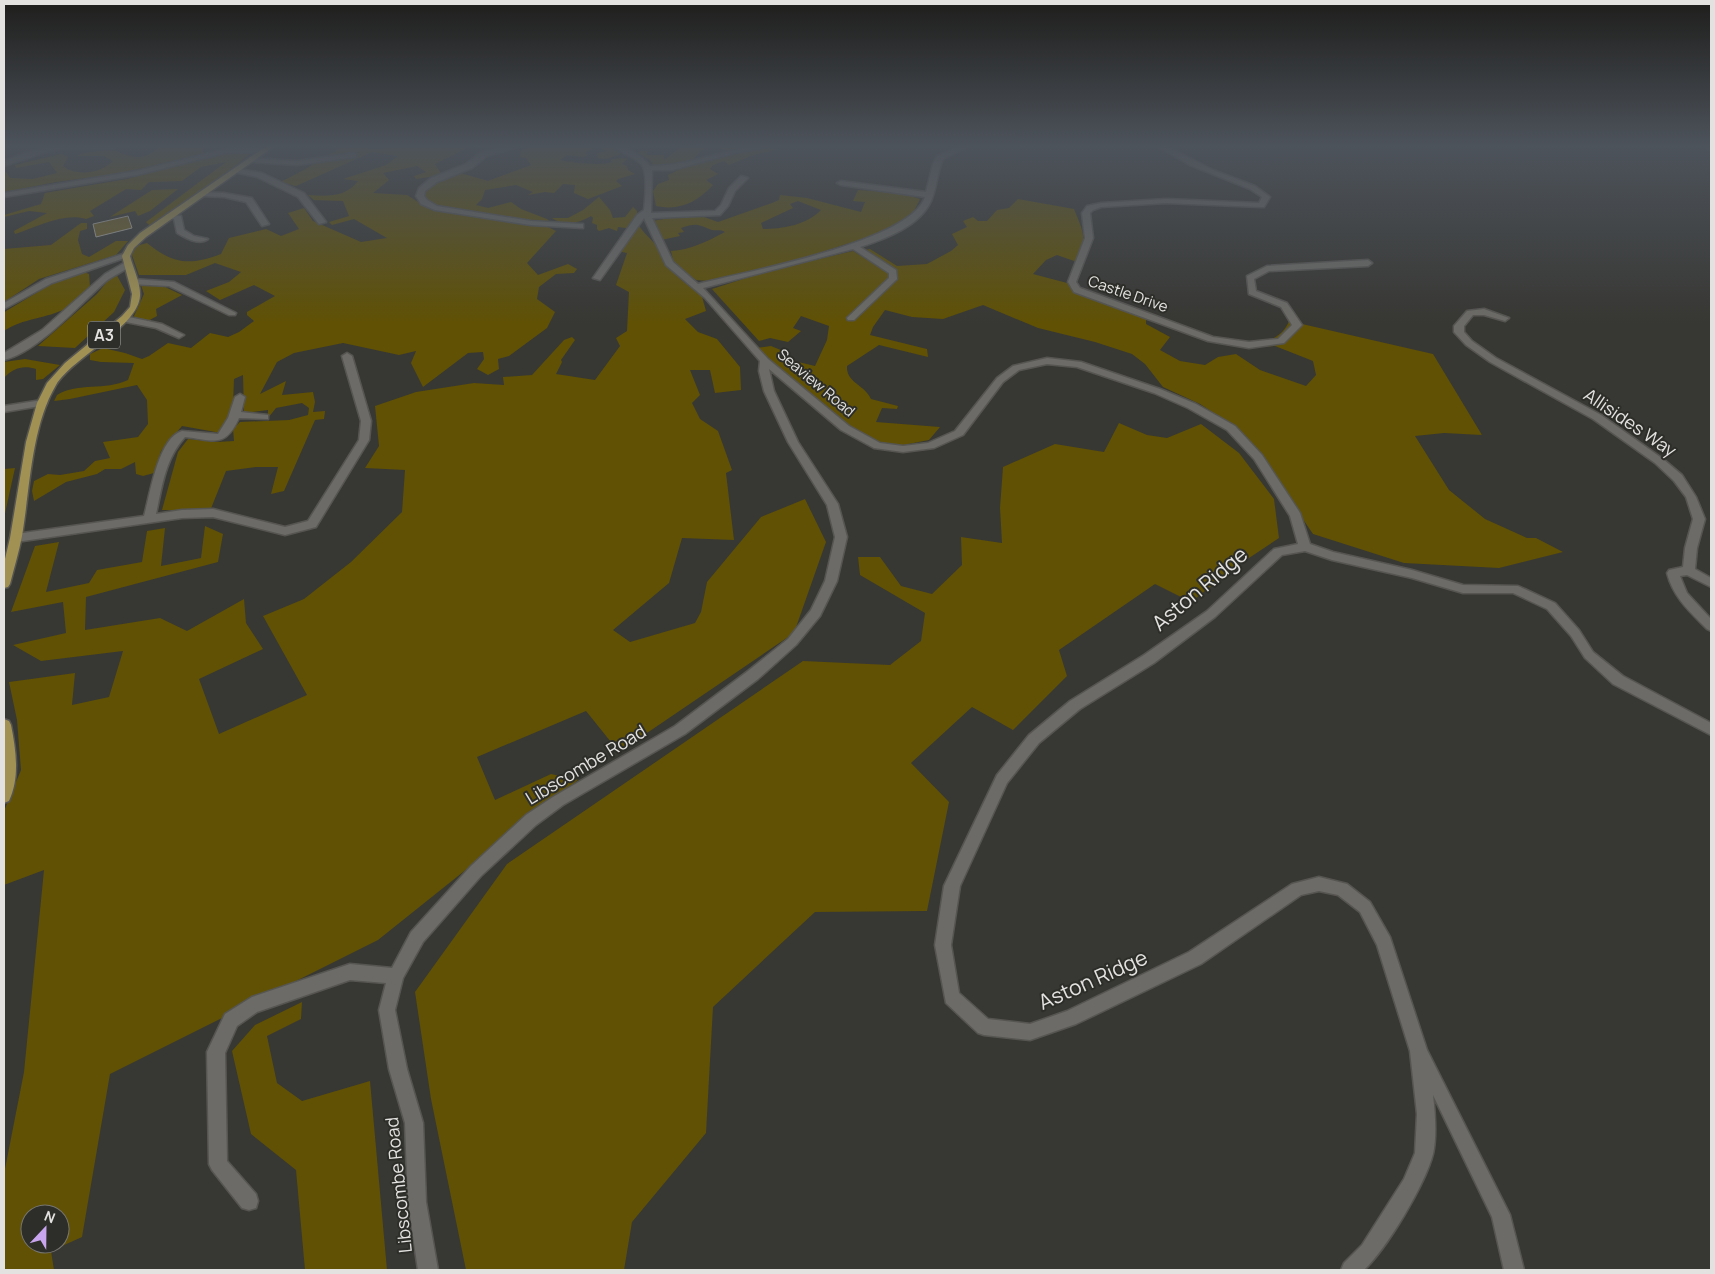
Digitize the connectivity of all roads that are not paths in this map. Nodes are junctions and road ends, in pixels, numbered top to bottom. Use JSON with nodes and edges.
{"nodes":[{"id":1,"x":187,"y":204,"type":"edge"},
{"id":2,"x":251,"y":204,"type":"edge"},
{"id":3,"x":308,"y":204,"type":"edge"},
{"id":4,"x":428,"y":204,"type":"edge"},
{"id":5,"x":647,"y":204,"type":"edge"},
{"id":6,"x":724,"y":204,"type":"edge"},
{"id":7,"x":924,"y":204,"type":"edge"},
{"id":8,"x":1109,"y":204,"type":"edge"},
{"id":9,"x":1248,"y":204,"type":"edge"},
{"id":10,"x":1261,"y":204,"type":"edge"},
{"id":11,"x":647,"y":213,"type":"junction"},
{"id":12,"x":170,"y":216,"type":"junction"},
{"id":13,"x":322,"y":222,"type":"dead end"},
{"id":14,"x":265,"y":224,"type":"dead end"},
{"id":15,"x":580,"y":226,"type":"dead end"},
{"id":16,"x":204,"y":240,"type":"dead end"},
{"id":17,"x":853,"y":246,"type":"junction"},
{"id":18,"x":127,"y":260,"type":"junction"},
{"id":19,"x":1368,"y":262,"type":"dead end"},
{"id":20,"x":597,"y":278,"type":"dead end"},
{"id":21,"x":132,"y":282,"type":"junction"},
{"id":22,"x":699,"y":286,"type":"junction"},
{"id":23,"x":4,"y":306,"type":"edge"},
{"id":24,"x":232,"y":313,"type":"dead end"},
{"id":25,"x":851,"y":318,"type":"dead end"},
{"id":26,"x":1505,"y":318,"type":"dead end"},
{"id":27,"x":124,"y":319,"type":"junction"},
{"id":28,"x":179,"y":335,"type":"dead end"},
{"id":29,"x":347,"y":356,"type":"dead end"},
{"id":30,"x":4,"y":357,"type":"edge"},
{"id":31,"x":765,"y":361,"type":"junction"},
{"id":32,"x":240,"y":397,"type":"dead end"},
{"id":33,"x":42,"y":403,"type":"junction"},
{"id":34,"x":4,"y":408,"type":"edge"},
{"id":35,"x":236,"y":415,"type":"junction"},
{"id":36,"x":264,"y":417,"type":"dead end"},
{"id":37,"x":149,"y":519,"type":"junction"},
{"id":38,"x":16,"y":538,"type":"junction"},
{"id":39,"x":1305,"y":547,"type":"junction"},
{"id":40,"x":1689,"y":570,"type":"junction"},
{"id":41,"x":1711,"y":583,"type":"edge"},
{"id":42,"x":4,"y":584,"type":"edge"},
{"id":43,"x":1711,"y":626,"type":"edge"},
{"id":44,"x":1711,"y":729,"type":"edge"},
{"id":45,"x":5,"y":735,"type":"edge"},
{"id":46,"x":4,"y":796,"type":"edge"},
{"id":47,"x":396,"y":976,"type":"junction"},
{"id":48,"x":1419,"y":1050,"type":"junction"},
{"id":49,"x":249,"y":1202,"type":"dead end"},
{"id":50,"x":428,"y":1270,"type":"edge"},
{"id":51,"x":1352,"y":1270,"type":"edge"},
{"id":52,"x":1514,"y":1270,"type":"edge"}],
"edges":[{"from":1,"to":12,"type":"main road"},
{"from":2,"to":14,"type":"street"},
{"from":3,"to":13,"type":"street"},
{"from":4,"to":15,"type":"street"},
{"from":5,"to":11,"type":"street","name":"Seaview Road"},
{"from":6,"to":11,"type":"street"},
{"from":7,"to":17,"type":"street"},
{"from":8,"to":19,"type":"street","name":"Castle Drive"},
{"from":9,"to":10,"type":"street","name":"Castle Drive"},
{"from":11,"to":20,"type":"street"},
{"from":11,"to":22,"type":"street","name":"Seaview Road"},
{"from":12,"to":16,"type":"street"},
{"from":12,"to":18,"type":"main road"},
{"from":17,"to":22,"type":"street"},
{"from":17,"to":25,"type":"street"},
{"from":18,"to":21,"type":"main road","number":"A3"},
{"from":18,"to":23,"type":"street"},
{"from":18,"to":30,"type":"street"},
{"from":21,"to":24,"type":"street"},
{"from":21,"to":27,"type":"main road","number":"A3"},
{"from":22,"to":31,"type":"street","name":"Seaview Road"},
{"from":26,"to":40,"type":"street","name":"Allisides Way"},
{"from":27,"to":28,"type":"street"},
{"from":27,"to":33,"type":"main road","number":"A3"},
{"from":29,"to":37,"type":"street"},
{"from":31,"to":39,"type":"street","name":"Seaview Road"},
{"from":31,"to":47,"type":"street","name":"Libscombe Road"},
{"from":32,"to":35,"type":"street"},
{"from":33,"to":34,"type":"street"},
{"from":33,"to":38,"type":"main road","number":"A3"},
{"from":35,"to":36,"type":"street"},
{"from":35,"to":37,"type":"street"},
{"from":37,"to":38,"type":"street"},
{"from":38,"to":42,"type":"main road","number":"A3"},
{"from":39,"to":44,"type":"street"},
{"from":39,"to":48,"type":"street","name":"Aston Ridge"},
{"from":40,"to":41,"type":"street"},
{"from":40,"to":43,"type":"street"},
{"from":45,"to":46,"type":"main road"},
{"from":47,"to":49,"type":"street"},
{"from":47,"to":50,"type":"street","name":"Libscombe Road"},
{"from":48,"to":51,"type":"street","name":"Aston Ridge"},
{"from":48,"to":52,"type":"street"}]}
